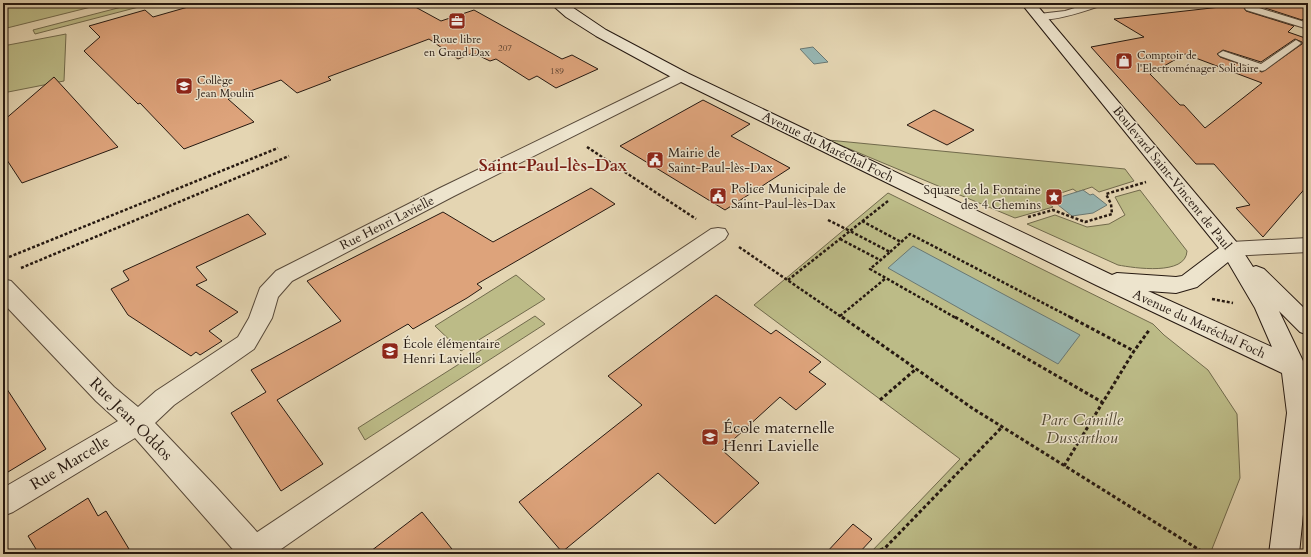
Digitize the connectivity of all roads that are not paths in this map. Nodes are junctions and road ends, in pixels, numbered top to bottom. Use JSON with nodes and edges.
{"nodes":[{"id":1,"x":557,"y":3,"type":"edge"},
{"id":2,"x":1028,"y":3,"type":"edge"},
{"id":3,"x":1100,"y":3,"type":"edge"},
{"id":4,"x":1256,"y":3,"type":"edge"},
{"id":5,"x":1039,"y":17,"type":"junction"},
{"id":6,"x":1308,"y":26,"type":"edge"},
{"id":7,"x":1308,"y":31,"type":"edge"},
{"id":8,"x":1296,"y":43,"type":"junction"},
{"id":9,"x":1308,"y":47,"type":"edge"},
{"id":10,"x":1223,"y":54,"type":"dead end"},
{"id":11,"x":681,"y":76,"type":"junction"},
{"id":12,"x":718,"y":234,"type":"road end"},
{"id":13,"x":1308,"y":245,"type":"edge"},
{"id":14,"x":1231,"y":248,"type":"junction"},
{"id":15,"x":11,"y":278,"type":"edge"},
{"id":16,"x":1104,"y":280,"type":"junction"},
{"id":17,"x":1308,"y":326,"type":"edge"},
{"id":18,"x":1301,"y":371,"type":"edge"},
{"id":19,"x":138,"y":423,"type":"junction"},
{"id":20,"x":3,"y":503,"type":"edge"},
{"id":21,"x":256,"y":552,"type":"edge"},
{"id":22,"x":1284,"y":554,"type":"edge"}],
"edges":[{"from":1,"to":11,"type":"main road","name":"Avenue du Maréchal Foch"},
{"from":2,"to":5,"type":"main road","name":"Boulevard Saint-Vincent de Paul"},
{"from":3,"to":5,"type":"lane"},
{"from":4,"to":6,"type":"lane"},
{"from":5,"to":14,"type":"main road","name":"Boulevard Saint-Vincent de Paul"},
{"from":7,"to":8,"type":"lane"},
{"from":8,"to":9,"type":"lane"},
{"from":8,"to":10,"type":"lane"},
{"from":11,"to":16,"type":"main road","name":"Avenue du Maréchal Foch"},
{"from":11,"to":19,"type":"main road","name":"Rue Henri Lavielle"},
{"from":12,"to":21,"type":"street"},
{"from":13,"to":14,"type":"main road"},
{"from":14,"to":16,"type":"main road","name":"Avenue du Maréchal Foch"},
{"from":14,"to":17,"type":"main road"},
{"from":14,"to":18,"type":"main road","name":"Boulevard Saint-Vincent de Paul"},
{"from":15,"to":19,"type":"main road","name":"Rue Jean Oddos"},
{"from":16,"to":18,"type":"main road","name":"Avenue du Maréchal Foch"},
{"from":18,"to":22,"type":"main road","name":"Boulevard Saint-Vincent de Paul"},
{"from":19,"to":20,"type":"main road","name":"Rue Marcelle"},
{"from":19,"to":21,"type":"main road","name":"Rue Jean Oddos"}]}
